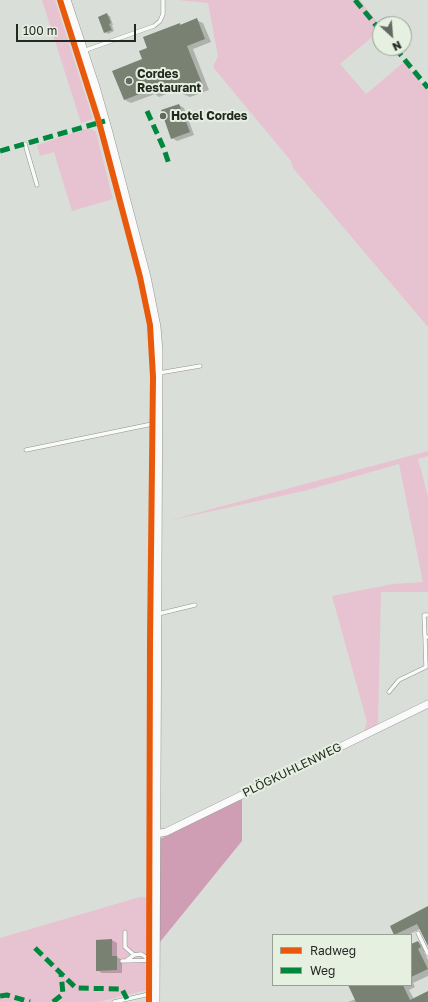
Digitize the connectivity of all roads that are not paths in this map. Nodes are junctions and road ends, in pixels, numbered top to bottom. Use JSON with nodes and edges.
{"nodes":[{"id":1,"x":66,"y":0,"type":"edge"},
{"id":2,"x":163,"y":0,"type":"edge"},
{"id":3,"x":83,"y":51,"type":"junction"},
{"id":4,"x":26,"y":144,"type":"dead end"},
{"id":5,"x":37,"y":185,"type":"dead end"},
{"id":6,"x":200,"y":366,"type":"dead end"},
{"id":7,"x":159,"y":373,"type":"junction"},
{"id":8,"x":158,"y":423,"type":"junction"},
{"id":9,"x":26,"y":450,"type":"dead end"},
{"id":10,"x":195,"y":605,"type":"dead end"},
{"id":11,"x":157,"y":614,"type":"junction"},
{"id":12,"x":428,"y":615,"type":"edge"},
{"id":13,"x":426,"y":637,"type":"edge"},
{"id":14,"x":389,"y":692,"type":"dead end"},
{"id":15,"x":428,"y":704,"type":"edge"},
{"id":16,"x":156,"y":834,"type":"junction"},
{"id":17,"x":125,"y":932,"type":"dead end"},
{"id":18,"x":418,"y":933,"type":"dead end"},
{"id":19,"x":428,"y":954,"type":"edge"},
{"id":20,"x":134,"y":955,"type":"junction"},
{"id":21,"x":127,"y":960,"type":"junction"},
{"id":22,"x":152,"y":960,"type":"junction"},
{"id":23,"x":122,"y":961,"type":"dead end"},
{"id":24,"x":155,"y":997,"type":"edge"},
{"id":25,"x":114,"y":1002,"type":"edge"}],
"edges":[{"from":1,"to":3,"type":"street"},
{"from":2,"to":3,"type":"lane"},
{"from":3,"to":7,"type":"street"},
{"from":4,"to":5,"type":"lane"},
{"from":6,"to":7,"type":"lane"},
{"from":7,"to":8,"type":"street"},
{"from":8,"to":9,"type":"lane"},
{"from":8,"to":11,"type":"street"},
{"from":10,"to":11,"type":"lane"},
{"from":11,"to":16,"type":"street"},
{"from":12,"to":13,"type":"lane"},
{"from":13,"to":14,"type":"lane"},
{"from":15,"to":16,"type":"street","name":"PLÖGKUHLENWEG"},
{"from":16,"to":22,"type":"street"},
{"from":17,"to":20,"type":"lane"},
{"from":18,"to":19,"type":"lane"},
{"from":20,"to":21,"type":"lane"},
{"from":20,"to":22,"type":"lane"},
{"from":21,"to":22,"type":"lane"},
{"from":21,"to":23,"type":"lane"},
{"from":22,"to":24,"type":"street"},
{"from":24,"to":25,"type":"lane"}]}
